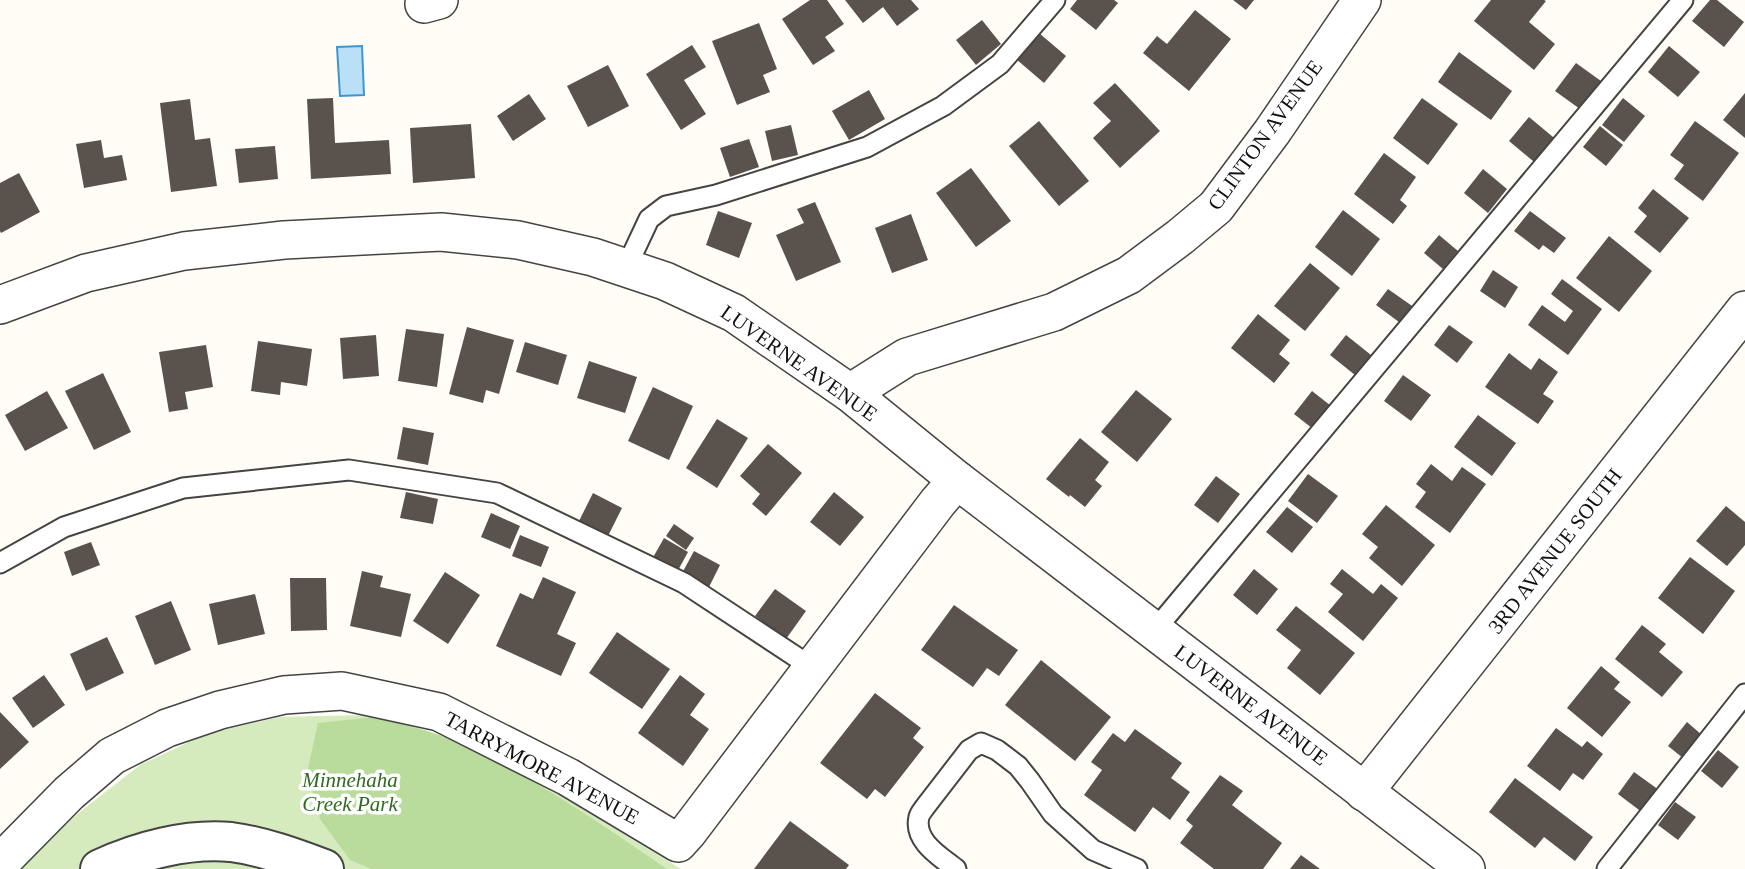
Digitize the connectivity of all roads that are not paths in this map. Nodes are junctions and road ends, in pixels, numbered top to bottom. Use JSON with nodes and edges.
{"nodes":[{"id":1,"x":1055,"y":0,"type":"edge"},
{"id":2,"x":1362,"y":0,"type":"edge"},
{"id":3,"x":1683,"y":0,"type":"edge"},
{"id":4,"x":626,"y":268,"type":"junction"},
{"id":5,"x":0,"y":305,"type":"edge"},
{"id":6,"x":1745,"y":310,"type":"edge"},
{"id":7,"x":850,"y":393,"type":"junction"},
{"id":8,"x":957,"y":480,"type":"junction"},
{"id":9,"x":0,"y":563,"type":"edge"},
{"id":10,"x":1154,"y":631,"type":"junction"},
{"id":11,"x":813,"y":668,"type":"junction"},
{"id":12,"x":1745,"y":694,"type":"edge"},
{"id":13,"x":1364,"y":792,"type":"junction"},
{"id":14,"x":0,"y":863,"type":"edge"},
{"id":15,"x":1450,"y":864,"type":"edge"},
{"id":16,"x":100,"y":869,"type":"edge"},
{"id":17,"x":324,"y":869,"type":"edge"},
{"id":18,"x":956,"y":869,"type":"edge"},
{"id":19,"x":1137,"y":869,"type":"edge"},
{"id":20,"x":1607,"y":869,"type":"edge"}],
"edges":[{"from":1,"to":4,"type":"lane"},
{"from":2,"to":7,"type":"street","name":"CLINTON AVENUE"},
{"from":3,"to":10,"type":"lane"},
{"from":4,"to":5,"type":"street","name":"LUVERNE AVENUE"},
{"from":4,"to":7,"type":"street","name":"LUVERNE AVENUE"},
{"from":6,"to":13,"type":"street","name":"3RD AVENUE SOUTH"},
{"from":7,"to":8,"type":"street","name":"LUVERNE AVENUE"},
{"from":8,"to":10,"type":"street","name":"LUVERNE AVENUE"},
{"from":8,"to":11,"type":"street","name":"TARRYMORE AVENUE"},
{"from":9,"to":11,"type":"lane"},
{"from":10,"to":13,"type":"street","name":"LUVERNE AVENUE"},
{"from":11,"to":14,"type":"street","name":"TARRYMORE AVENUE"},
{"from":12,"to":20,"type":"lane"},
{"from":13,"to":15,"type":"street","name":"LUVERNE AVENUE"},
{"from":16,"to":17,"type":"street"},
{"from":18,"to":19,"type":"lane"}]}
